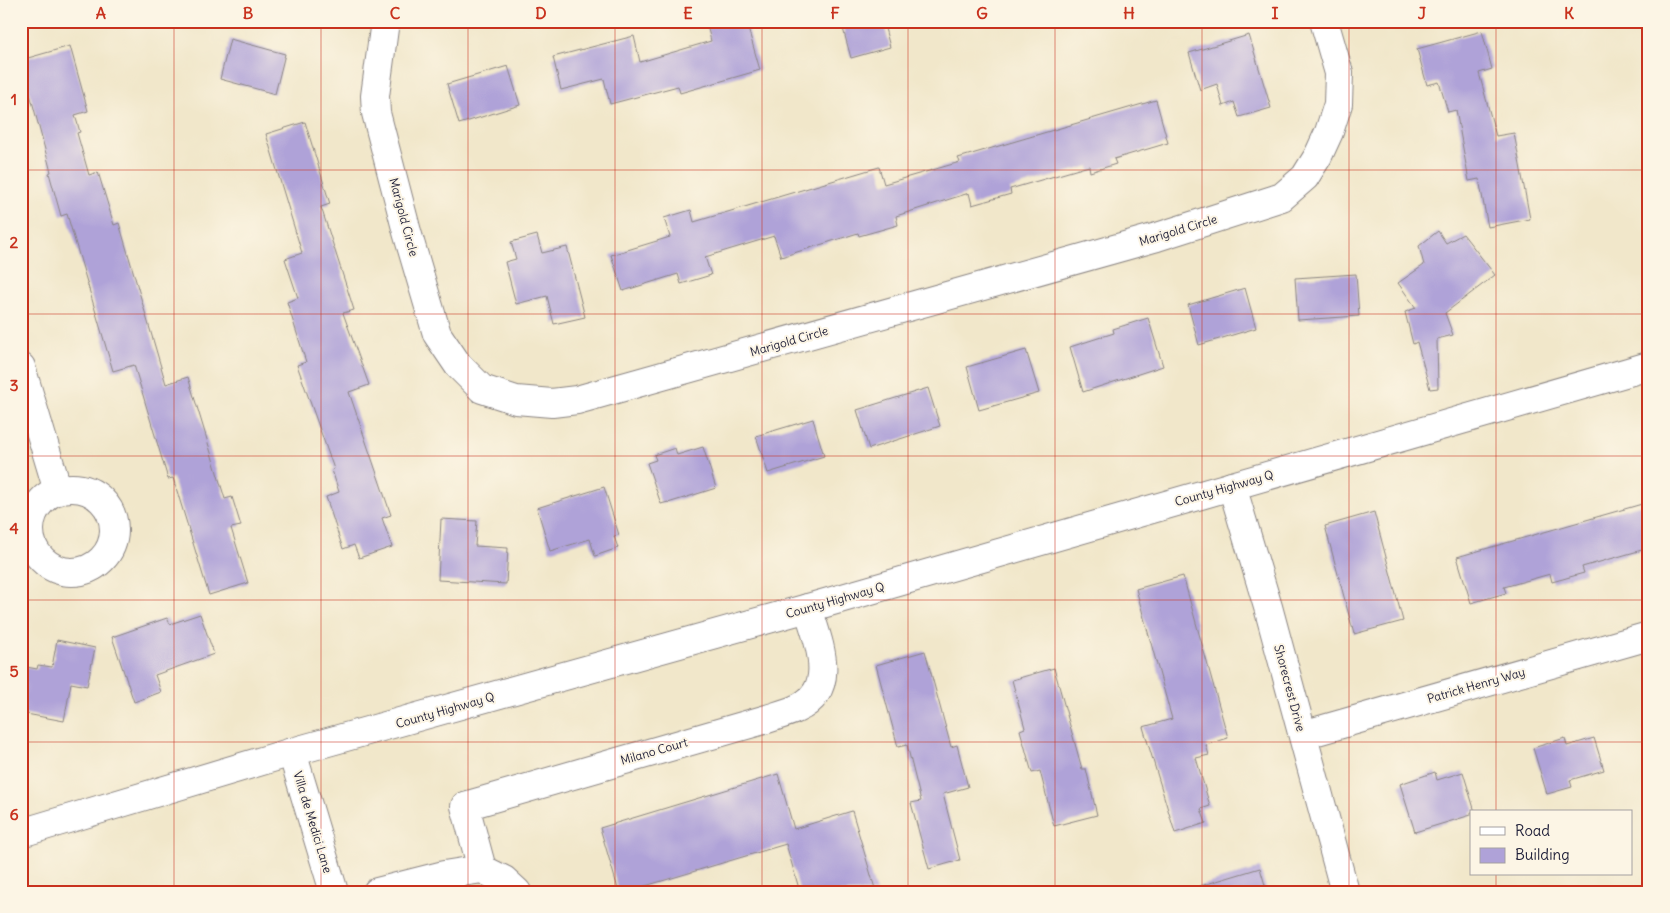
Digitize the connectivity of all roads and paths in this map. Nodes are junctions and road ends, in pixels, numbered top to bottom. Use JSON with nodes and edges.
{"nodes":[{"id":1,"x":386,"y":21,"type":"edge"},
{"id":2,"x":1324,"y":21,"type":"edge"},
{"id":3,"x":1649,"y":366,"type":"edge"},
{"id":4,"x":21,"y":367,"type":"edge"},
{"id":5,"x":1232,"y":486,"type":"junction"},
{"id":6,"x":58,"y":491,"type":"dead end"},
{"id":7,"x":808,"y":608,"type":"junction"},
{"id":8,"x":1649,"y":636,"type":"edge"},
{"id":9,"x":1303,"y":735,"type":"junction"},
{"id":10,"x":292,"y":752,"type":"junction"},
{"id":11,"x":21,"y":833,"type":"edge"},
{"id":12,"x":482,"y":869,"type":"junction"},
{"id":13,"x":334,"y":892,"type":"edge"},
{"id":14,"x":377,"y":892,"type":"edge"},
{"id":15,"x":517,"y":892,"type":"edge"},
{"id":16,"x":1345,"y":892,"type":"edge"}],
"edges":[{"from":1,"to":2,"type":"street","name":"Marigold Circle"},
{"from":3,"to":5,"type":"street","name":"County Highway Q"},
{"from":4,"to":6,"type":"street"},
{"from":5,"to":7,"type":"street","name":"County Highway Q"},
{"from":5,"to":9,"type":"street","name":"Shorecrest Drive"},
{"from":7,"to":10,"type":"street","name":"County Highway Q"},
{"from":7,"to":12,"type":"street","name":"Milano Court"},
{"from":8,"to":9,"type":"street","name":"Patrick Henry Way"},
{"from":9,"to":16,"type":"street","name":"Shorecrest Drive"},
{"from":10,"to":11,"type":"street","name":"County Highway Q"},
{"from":10,"to":13,"type":"street","name":"Villa de Medici Lane"},
{"from":12,"to":14,"type":"street"},
{"from":12,"to":15,"type":"street"}]}
